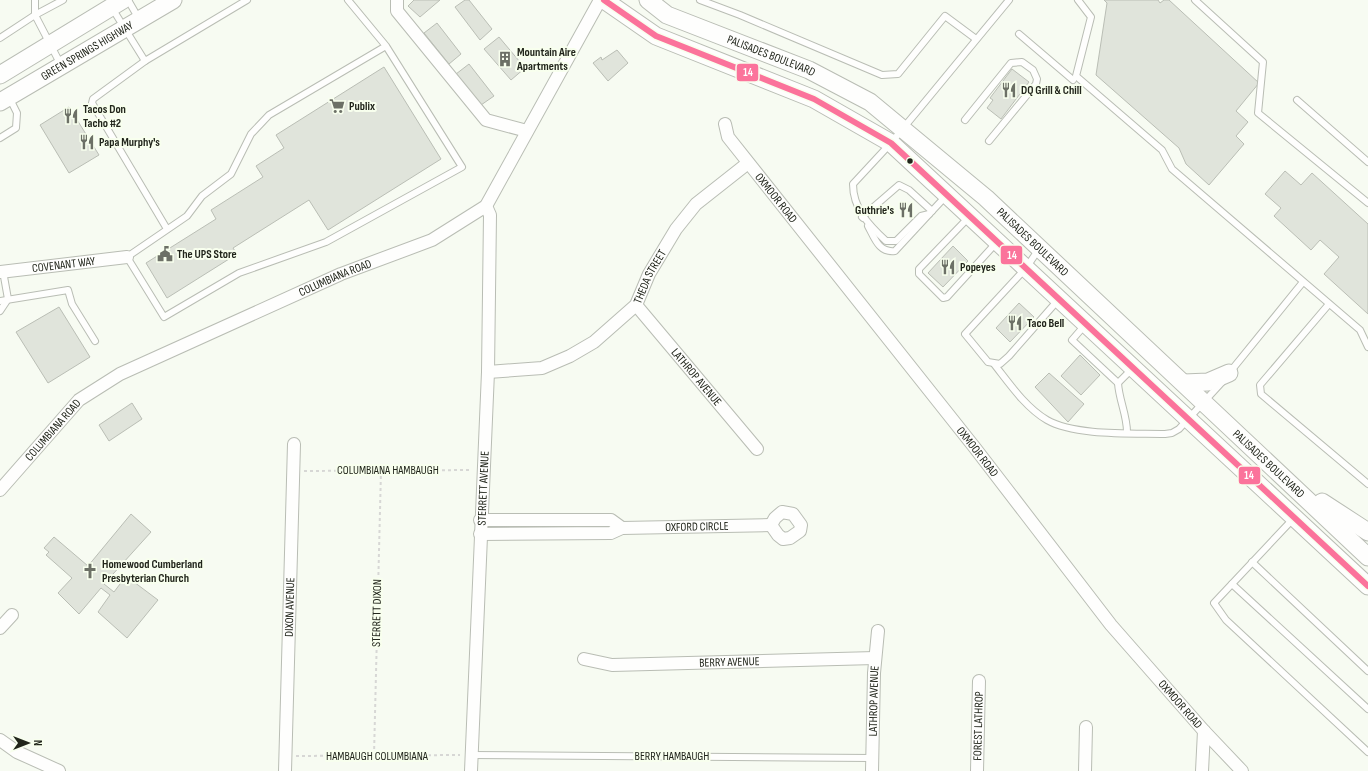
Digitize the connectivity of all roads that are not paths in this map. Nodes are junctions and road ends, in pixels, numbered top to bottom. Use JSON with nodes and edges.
{"nodes":[{"id":1,"x":35,"y":0,"type":"edge"},
{"id":2,"x":63,"y":0,"type":"edge"},
{"id":3,"x":128,"y":0,"type":"edge"},
{"id":4,"x":174,"y":0,"type":"edge"},
{"id":5,"x":247,"y":0,"type":"edge"},
{"id":6,"x":348,"y":0,"type":"edge"},
{"id":7,"x":397,"y":0,"type":"edge"},
{"id":8,"x":600,"y":0,"type":"edge"},
{"id":9,"x":604,"y":0,"type":"edge"},
{"id":10,"x":648,"y":0,"type":"edge"},
{"id":11,"x":700,"y":0,"type":"edge"},
{"id":12,"x":721,"y":0,"type":"edge"},
{"id":13,"x":1009,"y":0,"type":"edge"},
{"id":14,"x":1078,"y":0,"type":"edge"},
{"id":15,"x":1195,"y":0,"type":"edge"},
{"id":16,"x":117,"y":3,"type":"edge"},
{"id":17,"x":721,"y":7,"type":"junction"},
{"id":18,"x":35,"y":15,"type":"junction"},
{"id":19,"x":132,"y":24,"type":"junction"},
{"id":20,"x":1019,"y":34,"type":"dead end"},
{"id":21,"x":0,"y":38,"type":"edge"},
{"id":22,"x":976,"y":39,"type":"junction"},
{"id":23,"x":50,"y":44,"type":"junction"},
{"id":24,"x":386,"y":46,"type":"junction"},
{"id":25,"x":145,"y":61,"type":"junction"},
{"id":26,"x":62,"y":65,"type":"junction"},
{"id":27,"x":0,"y":75,"type":"edge"},
{"id":28,"x":1073,"y":80,"type":"dead end"},
{"id":29,"x":4,"y":99,"type":"edge"},
{"id":30,"x":1297,"y":100,"type":"dead end"},
{"id":31,"x":966,"y":120,"type":"dead end"},
{"id":32,"x":725,"y":124,"type":"dead end"},
{"id":33,"x":902,"y":129,"type":"junction"},
{"id":34,"x":527,"y":131,"type":"junction"},
{"id":35,"x":0,"y":138,"type":"edge"},
{"id":36,"x":989,"y":141,"type":"dead end"},
{"id":37,"x":891,"y":143,"type":"junction"},
{"id":38,"x":1368,"y":162,"type":"edge"},
{"id":39,"x":748,"y":163,"type":"junction"},
{"id":40,"x":947,"y":195,"type":"junction"},
{"id":41,"x":1368,"y":203,"type":"edge"},
{"id":42,"x":486,"y":206,"type":"junction"},
{"id":43,"x":930,"y":212,"type":"junction"},
{"id":44,"x":862,"y":216,"type":"junction"},
{"id":45,"x":970,"y":216,"type":"junction"},
{"id":46,"x":167,"y":229,"type":"junction"},
{"id":47,"x":997,"y":242,"type":"junction"},
{"id":48,"x":1040,"y":248,"type":"junction"},
{"id":49,"x":127,"y":257,"type":"junction"},
{"id":50,"x":1026,"y":268,"type":"junction"},
{"id":51,"x":2,"y":272,"type":"edge"},
{"id":52,"x":1303,"y":282,"type":"junction"},
{"id":53,"x":8,"y":299,"type":"junction"},
{"id":54,"x":1059,"y":299,"type":"junction"},
{"id":55,"x":0,"y":301,"type":"edge"},
{"id":56,"x":1329,"y":304,"type":"junction"},
{"id":57,"x":636,"y":305,"type":"junction"},
{"id":58,"x":0,"y":311,"type":"edge"},
{"id":59,"x":1086,"y":324,"type":"junction"},
{"id":60,"x":95,"y":341,"type":"dead end"},
{"id":61,"x":1368,"y":347,"type":"edge"},
{"id":62,"x":994,"y":364,"type":"junction"},
{"id":63,"x":1133,"y":368,"type":"junction"},
{"id":64,"x":488,"y":372,"type":"junction"},
{"id":65,"x":1229,"y":373,"type":"junction"},
{"id":66,"x":1118,"y":383,"type":"junction"},
{"id":67,"x":1184,"y":383,"type":"junction"},
{"id":68,"x":1204,"y":402,"type":"junction"},
{"id":69,"x":1188,"y":419,"type":"junction"},
{"id":70,"x":1126,"y":432,"type":"junction"},
{"id":71,"x":294,"y":444,"type":"dead end"},
{"id":72,"x":757,"y":449,"type":"dead end"},
{"id":73,"x":1284,"y":477,"type":"junction"},
{"id":74,"x":1368,"y":484,"type":"edge"},
{"id":75,"x":0,"y":490,"type":"edge"},
{"id":76,"x":1295,"y":518,"type":"junction"},
{"id":77,"x":480,"y":520,"type":"junction"},
{"id":78,"x":565,"y":520,"type":"junction"},
{"id":79,"x":771,"y":525,"type":"dead end"},
{"id":80,"x":622,"y":528,"type":"junction"},
{"id":81,"x":1368,"y":532,"type":"edge"},
{"id":82,"x":480,"y":534,"type":"junction"},
{"id":83,"x":565,"y":535,"type":"junction"},
{"id":84,"x":1368,"y":556,"type":"edge"},
{"id":85,"x":1252,"y":562,"type":"junction"},
{"id":86,"x":1232,"y":584,"type":"junction"},
{"id":87,"x":1368,"y":586,"type":"edge"},
{"id":88,"x":12,"y":615,"type":"dead end"},
{"id":89,"x":0,"y":628,"type":"edge"},
{"id":90,"x":878,"y":631,"type":"dead end"},
{"id":91,"x":875,"y":658,"type":"junction"},
{"id":92,"x":584,"y":659,"type":"dead end"},
{"id":93,"x":1368,"y":671,"type":"edge"},
{"id":94,"x":979,"y":681,"type":"dead end"},
{"id":95,"x":1368,"y":709,"type":"edge"},
{"id":96,"x":1086,"y":727,"type":"dead end"},
{"id":97,"x":1204,"y":730,"type":"junction"},
{"id":98,"x":0,"y":740,"type":"edge"},
{"id":99,"x":1368,"y":752,"type":"edge"},
{"id":100,"x":471,"y":755,"type":"junction"},
{"id":101,"x":872,"y":758,"type":"junction"},
{"id":102,"x":55,"y":770,"type":"edge"},
{"id":103,"x":285,"y":771,"type":"edge"},
{"id":104,"x":471,"y":771,"type":"edge"},
{"id":105,"x":872,"y":771,"type":"edge"},
{"id":106,"x":977,"y":771,"type":"edge"},
{"id":107,"x":1085,"y":771,"type":"edge"},
{"id":108,"x":1202,"y":771,"type":"edge"},
{"id":109,"x":1242,"y":771,"type":"edge"}],
"edges":[{"from":1,"to":18,"type":"lane"},
{"from":2,"to":18,"type":"lane"},
{"from":3,"to":19,"type":"lane"},
{"from":4,"to":19,"type":"main road","name":"GREEN SPRINGS HIGHWAY"},
{"from":5,"to":25,"type":"lane"},
{"from":6,"to":24,"type":"lane"},
{"from":7,"to":34,"type":"street"},
{"from":8,"to":34,"type":"street","name":"COLUMBIANA ROAD"},
{"from":9,"to":37,"type":"main road","name":"PALISADES BOULEVARD"},
{"from":10,"to":33,"type":"main road","name":"PALISADES BOULEVARD"},
{"from":11,"to":17,"type":"lane"},
{"from":12,"to":17,"type":"lane"},
{"from":13,"to":22,"type":"lane"},
{"from":14,"to":52,"type":"lane"},
{"from":15,"to":41,"type":"lane"},
{"from":16,"to":19,"type":"lane"},
{"from":16,"to":23,"type":"main road","name":"GREEN SPRINGS HIGHWAY"},
{"from":17,"to":22,"type":"lane"},
{"from":18,"to":21,"type":"lane"},
{"from":18,"to":23,"type":"lane"},
{"from":19,"to":25,"type":"lane"},
{"from":19,"to":26,"type":"main road","name":"GREEN SPRINGS HIGHWAY"},
{"from":20,"to":28,"type":"lane"},
{"from":22,"to":33,"type":"lane"},
{"from":23,"to":26,"type":"lane"},
{"from":23,"to":27,"type":"main road","name":"GREEN SPRINGS HIGHWAY"},
{"from":24,"to":46,"type":"lane"},
{"from":24,"to":49,"type":"lane"},
{"from":25,"to":46,"type":"lane"},
{"from":26,"to":29,"type":"main road","name":"GREEN SPRINGS HIGHWAY"},
{"from":29,"to":35,"type":"lane"},
{"from":30,"to":38,"type":"lane"},
{"from":31,"to":36,"type":"lane"},
{"from":32,"to":39,"type":"street","name":"OXMOOR ROAD"},
{"from":33,"to":37,"type":"lane"},
{"from":33,"to":48,"type":"main road","name":"PALISADES BOULEVARD"},
{"from":34,"to":42,"type":"street","name":"COLUMBIANA ROAD"},
{"from":37,"to":40,"type":"main road","name":"PALISADES BOULEVARD"},
{"from":37,"to":44,"type":"lane"},
{"from":39,"to":57,"type":"street","name":"THEDA STREET"},
{"from":39,"to":97,"type":"street","name":"OXMOOR ROAD"},
{"from":40,"to":43,"type":"lane"},
{"from":40,"to":45,"type":"main road","name":"PALISADES BOULEVARD"},
{"from":42,"to":64,"type":"street","name":"STERRETT AVENUE"},
{"from":42,"to":75,"type":"street","name":"COLUMBIANA ROAD"},
{"from":43,"to":44,"type":"lane"},
{"from":43,"to":44,"type":"lane"},
{"from":43,"to":44,"type":"lane"},
{"from":45,"to":47,"type":"main road","name":"PALISADES BOULEVARD"},
{"from":45,"to":47,"type":"lane"},
{"from":46,"to":49,"type":"lane"},
{"from":47,"to":50,"type":"main road","name":"PALISADES BOULEVARD"},
{"from":48,"to":50,"type":"lane"},
{"from":48,"to":67,"type":"main road","name":"PALISADES BOULEVARD"},
{"from":49,"to":51,"type":"street","name":"COVENANT WAY"},
{"from":50,"to":54,"type":"main road","name":"PALISADES BOULEVARD"},
{"from":50,"to":62,"type":"lane"},
{"from":51,"to":53,"type":"lane"},
{"from":52,"to":56,"type":"lane"},
{"from":52,"to":65,"type":"lane"},
{"from":53,"to":55,"type":"lane"},
{"from":53,"to":58,"type":"lane"},
{"from":53,"to":60,"type":"lane"},
{"from":54,"to":59,"type":"main road","name":"PALISADES BOULEVARD"},
{"from":54,"to":62,"type":"lane"},
{"from":56,"to":61,"type":"lane"},
{"from":56,"to":74,"type":"lane"},
{"from":57,"to":64,"type":"street","name":"THEDA STREET"},
{"from":57,"to":72,"type":"street","name":"LATHROP AVENUE"},
{"from":59,"to":63,"type":"main road","name":"PALISADES BOULEVARD"},
{"from":59,"to":66,"type":"lane"},
{"from":62,"to":70,"type":"lane"},
{"from":63,"to":66,"type":"lane"},
{"from":63,"to":69,"type":"main road","name":"PALISADES BOULEVARD"},
{"from":64,"to":77,"type":"street","name":"STERRETT AVENUE"},
{"from":65,"to":67,"type":"main road"},
{"from":65,"to":68,"type":"lane"},
{"from":66,"to":70,"type":"lane"},
{"from":67,"to":68,"type":"main road","name":"PALISADES BOULEVARD"},
{"from":68,"to":69,"type":"lane"},
{"from":68,"to":73,"type":"main road","name":"PALISADES BOULEVARD"},
{"from":69,"to":70,"type":"lane"},
{"from":69,"to":76,"type":"main road","name":"PALISADES BOULEVARD"},
{"from":71,"to":103,"type":"street","name":"DIXON AVENUE"},
{"from":73,"to":81,"type":"main road"},
{"from":73,"to":84,"type":"main road","name":"PALISADES BOULEVARD"},
{"from":76,"to":85,"type":"lane"},
{"from":76,"to":87,"type":"main road","name":"PALISADES BOULEVARD"},
{"from":77,"to":78,"type":"street","name":"OXFORD CIRCLE"},
{"from":77,"to":82,"type":"street","name":"STERRETT AVENUE"},
{"from":78,"to":80,"type":"street","name":"OXFORD CIRCLE"},
{"from":78,"to":83,"type":"street"},
{"from":79,"to":80,"type":"street","name":"OXFORD CIRCLE"},
{"from":80,"to":83,"type":"street","name":"OXFORD CIRCLE"},
{"from":82,"to":83,"type":"street","name":"OXFORD CIRCLE"},
{"from":82,"to":100,"type":"street","name":"STERRETT AVENUE"},
{"from":85,"to":86,"type":"lane"},
{"from":85,"to":93,"type":"lane"},
{"from":86,"to":95,"type":"lane"},
{"from":86,"to":99,"type":"lane"},
{"from":88,"to":89,"type":"street"},
{"from":90,"to":91,"type":"street","name":"LATHROP AVENUE"},
{"from":91,"to":92,"type":"street","name":"BERRY AVENUE"},
{"from":91,"to":101,"type":"street","name":"LATHROP AVENUE"},
{"from":94,"to":106,"type":"street","name":"FOREST LATHROP"},
{"from":96,"to":107,"type":"street"},
{"from":97,"to":108,"type":"street"},
{"from":97,"to":109,"type":"street","name":"OXMOOR ROAD"},
{"from":98,"to":102,"type":"street"},
{"from":100,"to":101,"type":"lane","name":"BERRY HAMBAUGH"},
{"from":100,"to":104,"type":"street","name":"STERRETT AVENUE"},
{"from":101,"to":105,"type":"street","name":"LATHROP AVENUE"}]}
